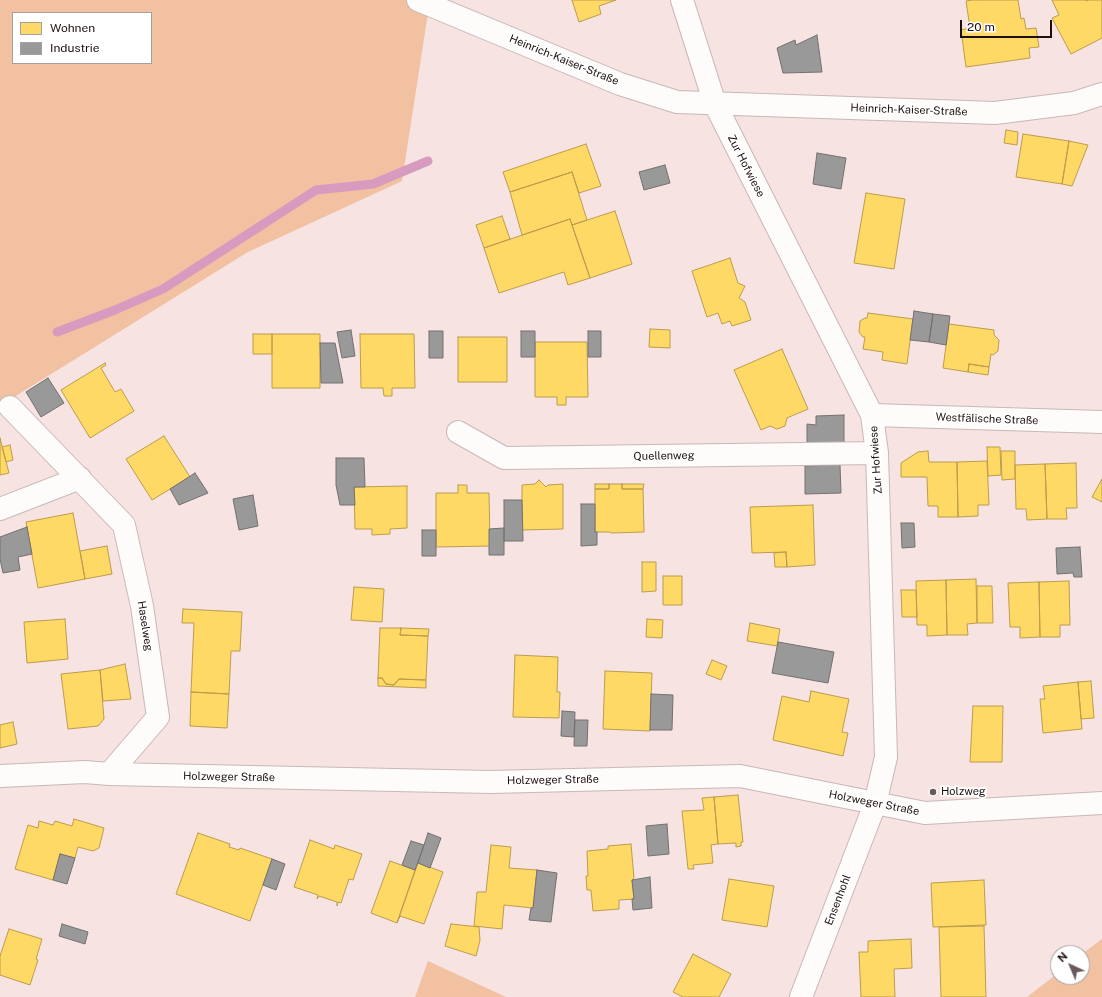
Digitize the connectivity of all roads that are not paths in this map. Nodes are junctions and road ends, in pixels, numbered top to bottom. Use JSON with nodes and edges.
{"nodes":[{"id":1,"x":418,"y":0,"type":"edge"},
{"id":2,"x":682,"y":0,"type":"edge"},
{"id":3,"x":1102,"y":94,"type":"edge"},
{"id":4,"x":715,"y":104,"type":"junction"},
{"id":5,"x":10,"y":407,"type":"dead end"},
{"id":6,"x":872,"y":415,"type":"junction"},
{"id":7,"x":1102,"y":422,"type":"edge"},
{"id":8,"x":458,"y":432,"type":"dead end"},
{"id":9,"x":877,"y":453,"type":"junction"},
{"id":10,"x":80,"y":478,"type":"junction"},
{"id":11,"x":0,"y":509,"type":"edge"},
{"id":12,"x":108,"y":774,"type":"junction"},
{"id":13,"x":0,"y":776,"type":"edge"},
{"id":14,"x":1102,"y":803,"type":"edge"},
{"id":15,"x":875,"y":804,"type":"junction"},
{"id":16,"x":801,"y":997,"type":"edge"}],
"edges":[{"from":1,"to":4,"type":"street","name":"Heinrich-Kaiser-Straße"},
{"from":2,"to":4,"type":"street"},
{"from":3,"to":4,"type":"street","name":"Heinrich-Kaiser-Straße"},
{"from":4,"to":6,"type":"street","name":"Zur Hofwiese"},
{"from":5,"to":10,"type":"street","name":"Haselweg"},
{"from":6,"to":7,"type":"street","name":"Westfälische Straße"},
{"from":6,"to":9,"type":"street","name":"Zur Hofwiese"},
{"from":8,"to":9,"type":"street","name":"Quellenweg"},
{"from":9,"to":15,"type":"street","name":"Zur Hofwiese"},
{"from":10,"to":11,"type":"street"},
{"from":10,"to":12,"type":"street","name":"Haselweg"},
{"from":12,"to":13,"type":"street","name":"Holzweger Straße"},
{"from":12,"to":15,"type":"street","name":"Holzweger Straße"},
{"from":14,"to":15,"type":"street","name":"Holzweger Straße"},
{"from":15,"to":16,"type":"street","name":"Ensenhohl"}]}
